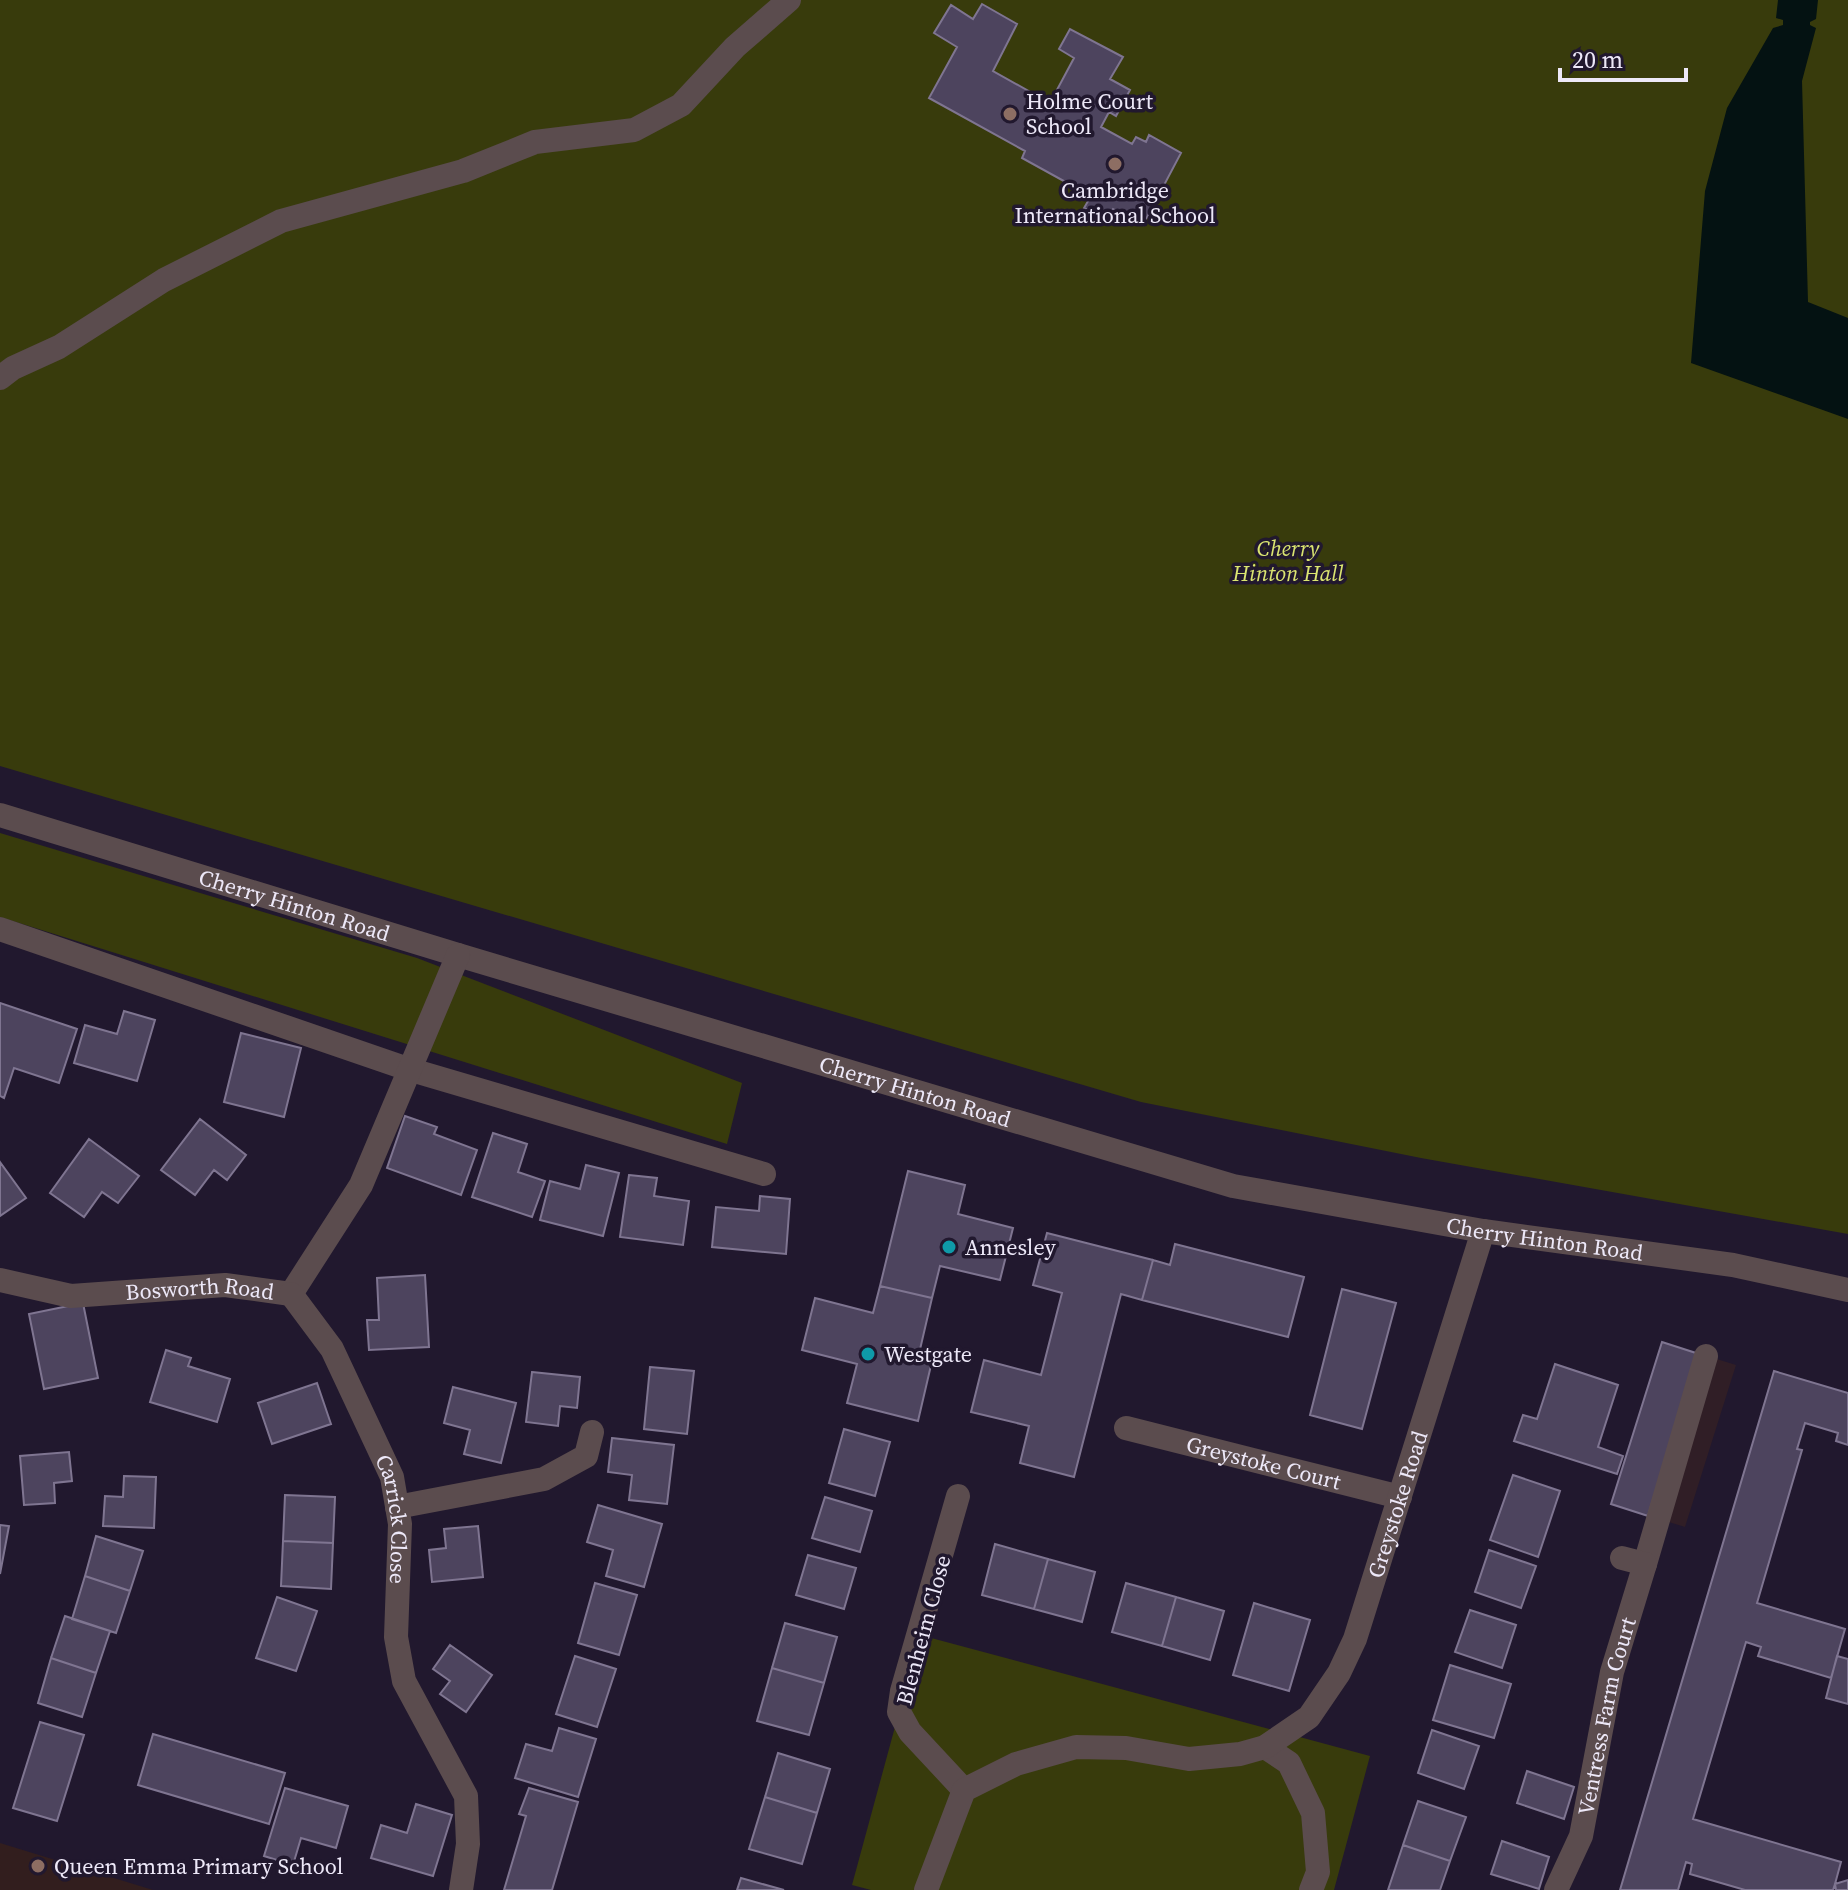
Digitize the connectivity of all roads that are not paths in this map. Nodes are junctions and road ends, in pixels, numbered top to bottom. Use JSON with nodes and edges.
{"nodes":[{"id":1,"x":789,"y":0,"type":"edge"},
{"id":2,"x":0,"y":378,"type":"edge"},
{"id":3,"x":0,"y":815,"type":"edge"},
{"id":4,"x":0,"y":929,"type":"edge"},
{"id":5,"x":458,"y":955,"type":"junction"},
{"id":6,"x":408,"y":1069,"type":"junction"},
{"id":7,"x":764,"y":1174,"type":"dead end"},
{"id":8,"x":1483,"y":1231,"type":"junction"},
{"id":9,"x":0,"y":1280,"type":"edge"},
{"id":10,"x":1848,"y":1290,"type":"edge"},
{"id":11,"x":291,"y":1294,"type":"junction"},
{"id":12,"x":1706,"y":1356,"type":"dead end"},
{"id":13,"x":1126,"y":1428,"type":"dead end"},
{"id":14,"x":592,"y":1432,"type":"dead end"},
{"id":15,"x":958,"y":1496,"type":"dead end"},
{"id":16,"x":1400,"y":1497,"type":"junction"},
{"id":17,"x":397,"y":1507,"type":"junction"},
{"id":18,"x":1265,"y":1747,"type":"junction"},
{"id":19,"x":964,"y":1790,"type":"junction"},
{"id":20,"x":461,"y":1890,"type":"edge"},
{"id":21,"x":927,"y":1890,"type":"edge"},
{"id":22,"x":1311,"y":1890,"type":"edge"},
{"id":23,"x":1556,"y":1890,"type":"edge"}],
"edges":[{"from":1,"to":2,"type":"street"},
{"from":3,"to":5,"type":"street","name":"Cherry Hinton Road"},
{"from":4,"to":6,"type":"street"},
{"from":5,"to":6,"type":"street","name":"Bosworth Road"},
{"from":5,"to":8,"type":"street","name":"Cherry Hinton Road"},
{"from":6,"to":7,"type":"street"},
{"from":6,"to":11,"type":"street","name":"Bosworth Road"},
{"from":8,"to":10,"type":"street","name":"Cherry Hinton Road"},
{"from":8,"to":16,"type":"street","name":"Greystoke Road"},
{"from":9,"to":11,"type":"street","name":"Bosworth Road"},
{"from":11,"to":17,"type":"street","name":"Carrick Close"},
{"from":12,"to":23,"type":"street","name":"Ventress Farm Court"},
{"from":13,"to":16,"type":"street","name":"Greystoke Court"},
{"from":14,"to":17,"type":"street"},
{"from":15,"to":19,"type":"street","name":"Blenheim Close"},
{"from":16,"to":18,"type":"street","name":"Greystoke Road"},
{"from":17,"to":20,"type":"street","name":"Carrick Close"},
{"from":18,"to":19,"type":"street","name":"Greystoke Road"},
{"from":18,"to":22,"type":"street"},
{"from":19,"to":21,"type":"street"}]}
